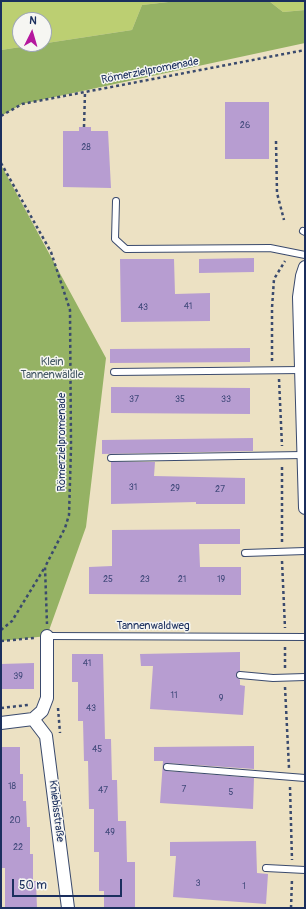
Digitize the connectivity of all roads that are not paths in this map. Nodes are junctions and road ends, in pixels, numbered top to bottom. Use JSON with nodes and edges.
{"nodes":[{"id":1,"x":116,"y":201,"type":"dead end"},
{"id":2,"x":305,"y":255,"type":"edge"},
{"id":3,"x":305,"y":267,"type":"edge"},
{"id":4,"x":301,"y":370,"type":"junction"},
{"id":5,"x":114,"y":372,"type":"dead end"},
{"id":6,"x":303,"y":455,"type":"junction"},
{"id":7,"x":111,"y":458,"type":"dead end"},
{"id":8,"x":305,"y":508,"type":"edge"},
{"id":9,"x":305,"y":551,"type":"edge"},
{"id":10,"x":245,"y":553,"type":"dead end"},
{"id":11,"x":47,"y":636,"type":"joint"},
{"id":12,"x":305,"y":637,"type":"edge"},
{"id":13,"x":240,"y":675,"type":"dead end"},
{"id":14,"x":305,"y":677,"type":"edge"},
{"id":15,"x":33,"y":719,"type":"junction"},
{"id":16,"x":1,"y":723,"type":"edge"},
{"id":17,"x":167,"y":767,"type":"dead end"},
{"id":18,"x":305,"y":778,"type":"edge"},
{"id":19,"x":266,"y":868,"type":"dead end"},
{"id":20,"x":305,"y":870,"type":"edge"},
{"id":21,"x":68,"y":908,"type":"edge"}],
"edges":[{"from":1,"to":2,"type":"lane"},
{"from":3,"to":4,"type":"street"},
{"from":4,"to":5,"type":"lane"},
{"from":4,"to":6,"type":"street"},
{"from":6,"to":7,"type":"lane"},
{"from":6,"to":8,"type":"street"},
{"from":9,"to":10,"type":"lane"},
{"from":11,"to":12,"type":"lane","name":"Tannenwaldweg"},
{"from":11,"to":15,"type":"street"},
{"from":13,"to":14,"type":"lane"},
{"from":15,"to":16,"type":"street"},
{"from":15,"to":21,"type":"street","name":"Kniebisstraße"},
{"from":17,"to":18,"type":"lane"},
{"from":19,"to":20,"type":"lane"}]}
